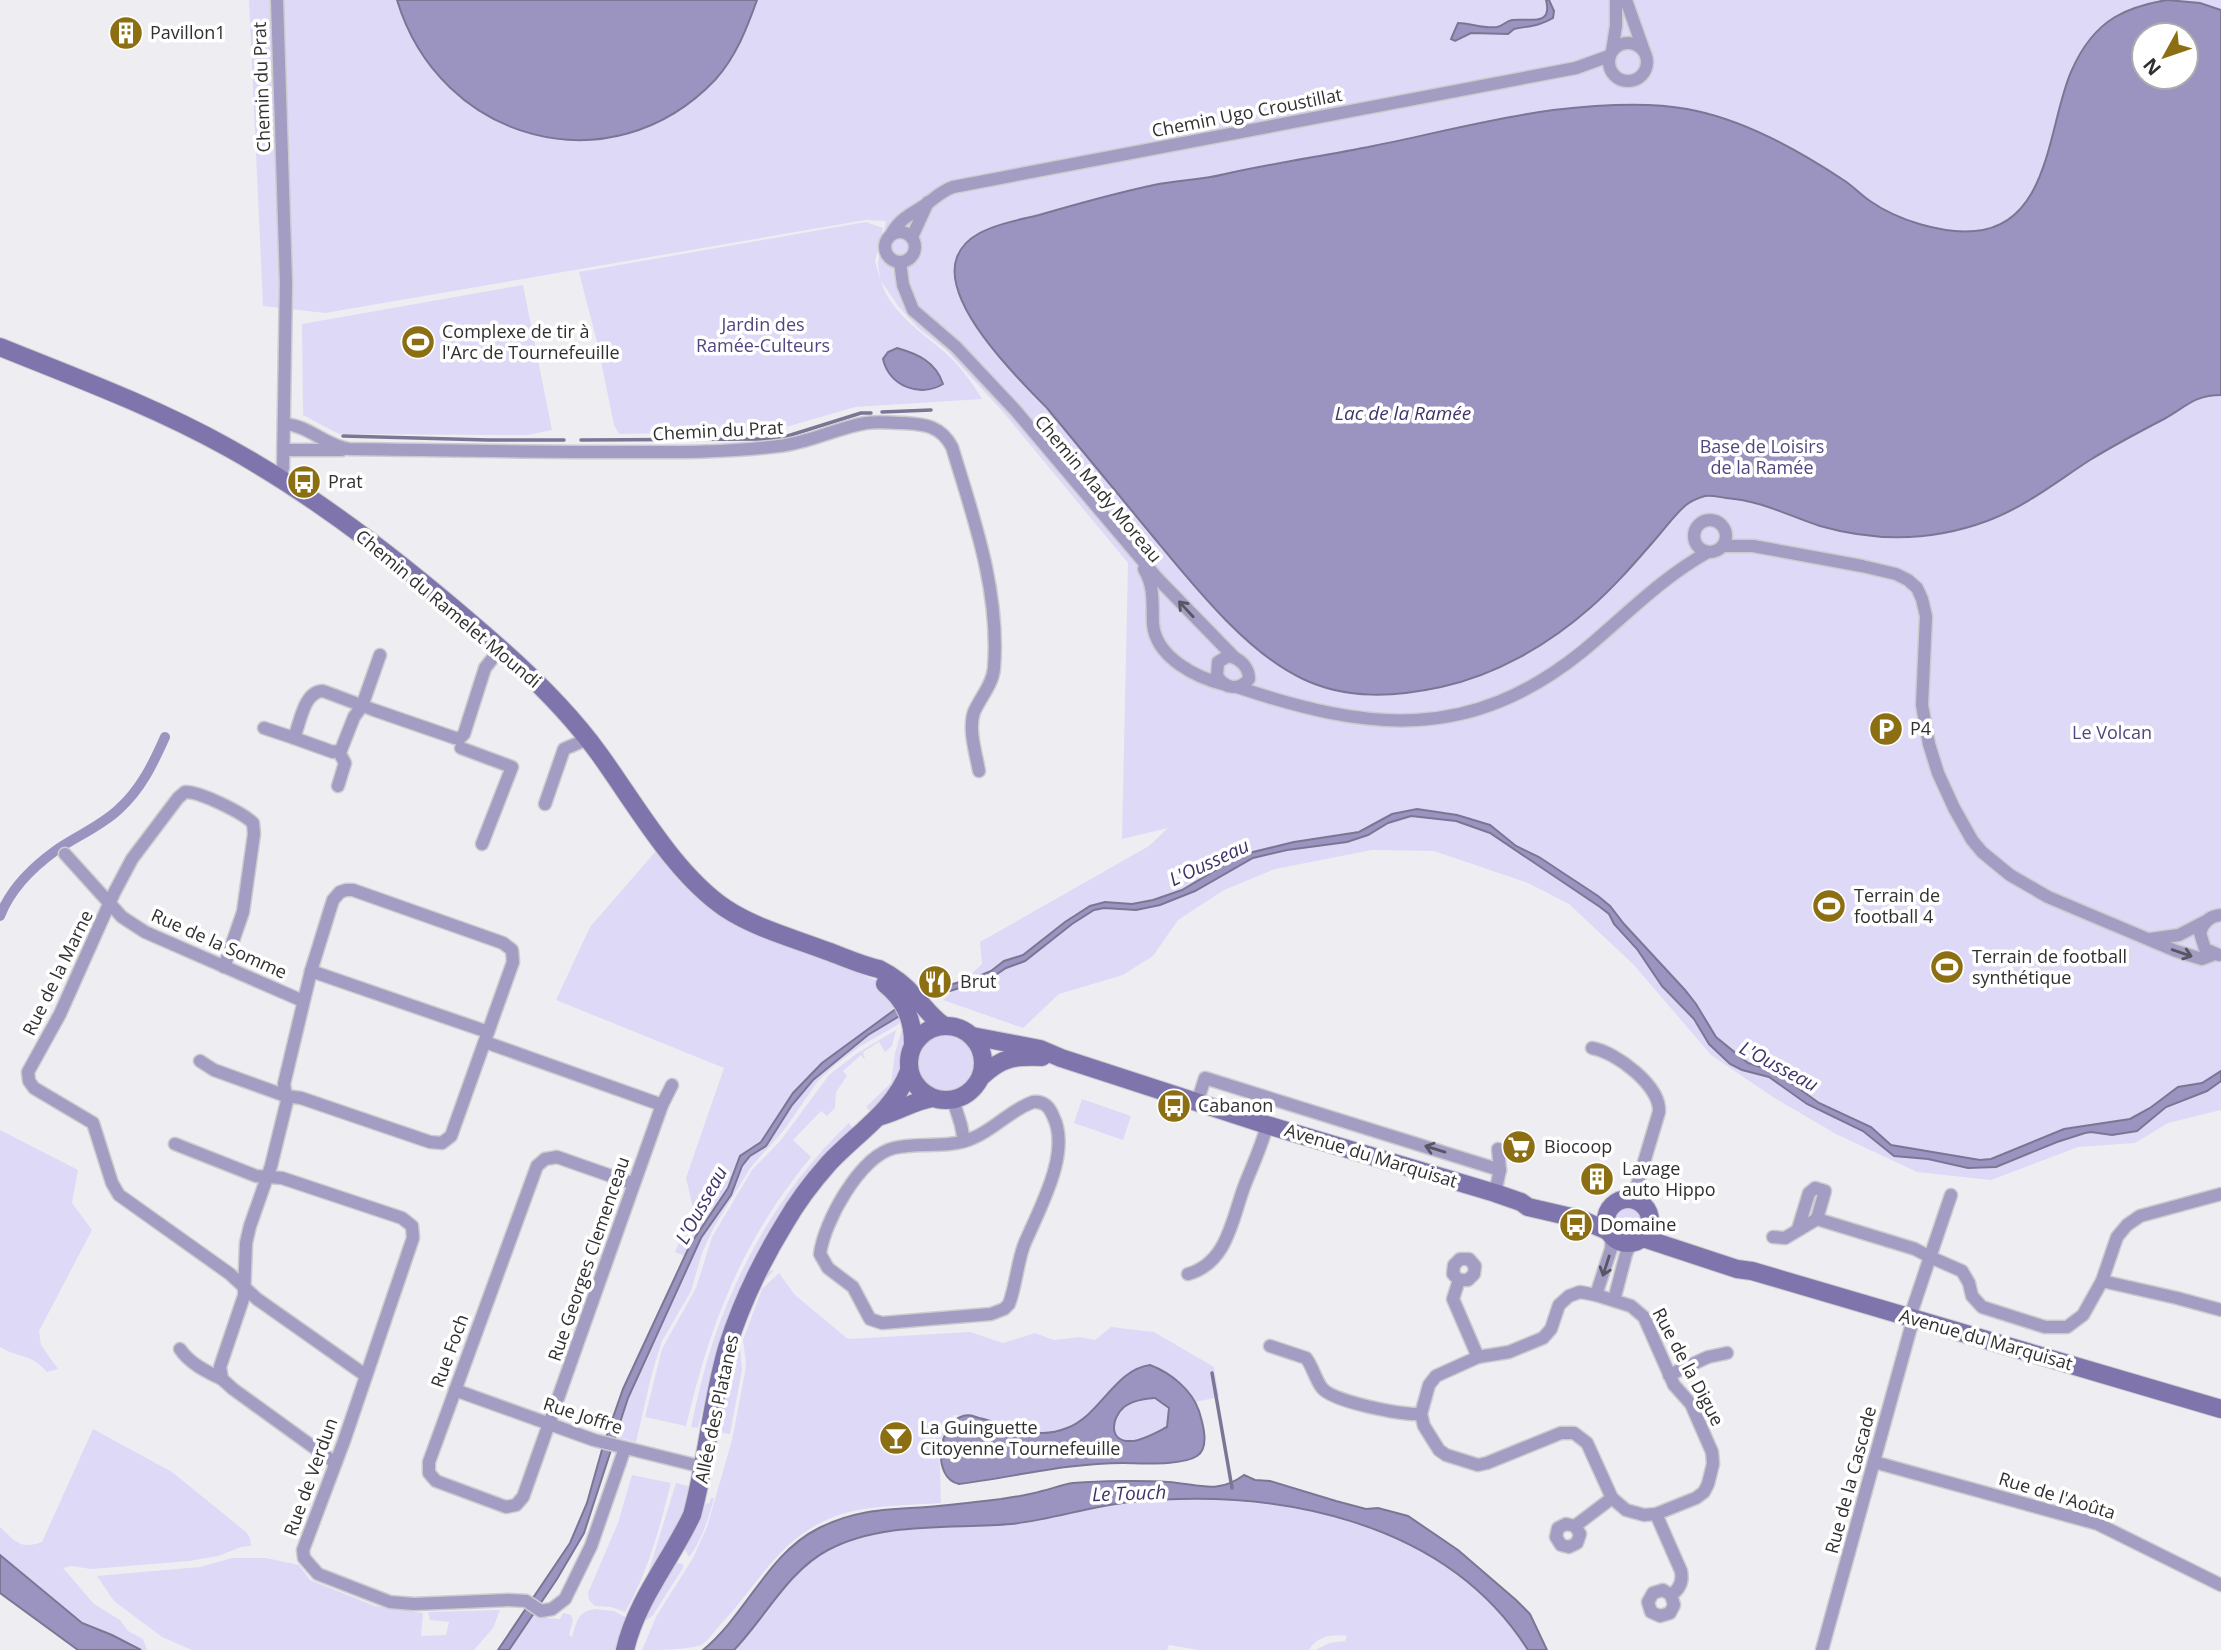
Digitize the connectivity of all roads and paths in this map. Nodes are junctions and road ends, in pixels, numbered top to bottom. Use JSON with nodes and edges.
{"nodes":[{"id":1,"x":277,"y":0,"type":"edge"},
{"id":2,"x":1616,"y":0,"type":"edge"},
{"id":3,"x":1626,"y":0,"type":"edge"},
{"id":4,"x":1644,"y":52,"type":"junction"},
{"id":5,"x":1611,"y":53,"type":"junction"},
{"id":6,"x":1576,"y":68,"type":"junction"},
{"id":7,"x":1612,"y":74,"type":"junction"},
{"id":8,"x":928,"y":202,"type":"junction"},
{"id":9,"x":892,"y":233,"type":"junction"},
{"id":10,"x":912,"y":237,"type":"junction"},
{"id":11,"x":900,"y":262,"type":"junction"},
{"id":12,"x":0,"y":347,"type":"edge"},
{"id":13,"x":1008,"y":405,"type":"junction"},
{"id":14,"x":284,"y":425,"type":"junction"},
{"id":15,"x":349,"y":449,"type":"junction"},
{"id":16,"x":284,"y":450,"type":"junction"},
{"id":17,"x":279,"y":477,"type":"junction"},
{"id":18,"x":1726,"y":528,"type":"junction"},
{"id":19,"x":1693,"y":537,"type":"junction"},
{"id":20,"x":1723,"y":546,"type":"junction"},
{"id":21,"x":1753,"y":547,"type":"junction"},
{"id":22,"x":1708,"y":552,"type":"junction"},
{"id":23,"x":1683,"y":565,"type":"junction"},
{"id":24,"x":500,"y":649,"type":"junction"},
{"id":25,"x":380,"y":654,"type":"dead end"},
{"id":26,"x":1234,"y":657,"type":"junction"},
{"id":27,"x":1248,"y":670,"type":"junction"},
{"id":28,"x":1231,"y":686,"type":"junction"},
{"id":29,"x":1268,"y":697,"type":"junction"},
{"id":30,"x":362,"y":706,"type":"junction"},
{"id":31,"x":264,"y":728,"type":"dead end"},
{"id":32,"x":295,"y":738,"type":"junction"},
{"id":33,"x":588,"y":739,"type":"junction"},
{"id":34,"x":460,"y":743,"type":"junction"},
{"id":35,"x":339,"y":752,"type":"junction"},
{"id":36,"x":979,"y":771,"type":"dead end"},
{"id":37,"x":338,"y":786,"type":"dead end"},
{"id":38,"x":545,"y":804,"type":"dead end"},
{"id":39,"x":482,"y":844,"type":"dead end"},
{"id":40,"x":65,"y":854,"type":"dead end"},
{"id":41,"x":110,"y":905,"type":"junction"},
{"id":42,"x":2221,"y":915,"type":"edge"},
{"id":43,"x":2204,"y":922,"type":"junction"},
{"id":44,"x":2150,"y":939,"type":"junction"},
{"id":45,"x":2218,"y":955,"type":"edge"},
{"id":46,"x":224,"y":967,"type":"junction"},
{"id":47,"x":311,"y":971,"type":"junction"},
{"id":48,"x":303,"y":1001,"type":"junction"},
{"id":49,"x":912,"y":1004,"type":"junction"},
{"id":50,"x":943,"y":1026,"type":"junction"},
{"id":51,"x":972,"y":1036,"type":"junction"},
{"id":52,"x":486,"y":1037,"type":"junction"},
{"id":53,"x":913,"y":1045,"type":"junction"},
{"id":54,"x":1592,"y":1048,"type":"dead end"},
{"id":55,"x":1061,"y":1058,"type":"junction"},
{"id":56,"x":200,"y":1061,"type":"dead end"},
{"id":57,"x":909,"y":1072,"type":"junction"},
{"id":58,"x":982,"y":1076,"type":"junction"},
{"id":59,"x":672,"y":1085,"type":"dead end"},
{"id":60,"x":286,"y":1096,"type":"junction"},
{"id":61,"x":932,"y":1098,"type":"junction"},
{"id":62,"x":953,"y":1100,"type":"junction"},
{"id":63,"x":1197,"y":1102,"type":"junction"},
{"id":64,"x":662,"y":1105,"type":"junction"},
{"id":65,"x":881,"y":1116,"type":"junction"},
{"id":66,"x":1267,"y":1125,"type":"junction"},
{"id":67,"x":964,"y":1142,"type":"junction"},
{"id":68,"x":175,"y":1144,"type":"dead end"},
{"id":69,"x":1498,"y":1149,"type":"dead end"},
{"id":70,"x":1500,"y":1170,"type":"junction"},
{"id":71,"x":266,"y":1177,"type":"junction"},
{"id":72,"x":634,"y":1184,"type":"junction"},
{"id":73,"x":1495,"y":1193,"type":"junction"},
{"id":74,"x":2221,"y":1194,"type":"edge"},
{"id":75,"x":1951,"y":1195,"type":"dead end"},
{"id":76,"x":1633,"y":1199,"type":"junction"},
{"id":77,"x":1521,"y":1202,"type":"junction"},
{"id":78,"x":1608,"y":1210,"type":"junction"},
{"id":79,"x":1817,"y":1219,"type":"junction"},
{"id":80,"x":1650,"y":1220,"type":"junction"},
{"id":81,"x":1798,"y":1229,"type":"junction"},
{"id":82,"x":1610,"y":1234,"type":"junction"},
{"id":83,"x":1773,"y":1237,"type":"dead end"},
{"id":84,"x":1637,"y":1241,"type":"junction"},
{"id":85,"x":1930,"y":1257,"type":"junction"},
{"id":86,"x":1752,"y":1271,"type":"junction"},
{"id":87,"x":1188,"y":1274,"type":"dead end"},
{"id":88,"x":1459,"y":1280,"type":"dead end"},
{"id":89,"x":2102,"y":1281,"type":"junction"},
{"id":90,"x":243,"y":1287,"type":"junction"},
{"id":91,"x":1596,"y":1295,"type":"junction"},
{"id":92,"x":1614,"y":1300,"type":"junction"},
{"id":93,"x":2221,"y":1310,"type":"edge"},
{"id":94,"x":1912,"y":1319,"type":"junction"},
{"id":95,"x":1270,"y":1346,"type":"dead end"},
{"id":96,"x":180,"y":1349,"type":"dead end"},
{"id":97,"x":1727,"y":1353,"type":"dead end"},
{"id":98,"x":1478,"y":1357,"type":"junction"},
{"id":99,"x":365,"y":1375,"type":"junction"},
{"id":100,"x":1670,"y":1375,"type":"junction"},
{"id":101,"x":222,"y":1379,"type":"junction"},
{"id":102,"x":455,"y":1390,"type":"junction"},
{"id":103,"x":2221,"y":1409,"type":"edge"},
{"id":104,"x":1422,"y":1414,"type":"junction"},
{"id":105,"x":549,"y":1424,"type":"junction"},
{"id":106,"x":613,"y":1445,"type":"junction"},
{"id":107,"x":334,"y":1462,"type":"junction"},
{"id":108,"x":1874,"y":1462,"type":"junction"},
{"id":109,"x":704,"y":1467,"type":"junction"},
{"id":110,"x":1612,"y":1498,"type":"junction"},
{"id":111,"x":1656,"y":1514,"type":"junction"},
{"id":112,"x":1575,"y":1526,"type":"dead end"},
{"id":113,"x":2221,"y":1585,"type":"edge"},
{"id":114,"x":1671,"y":1595,"type":"dead end"},
{"id":115,"x":625,"y":1650,"type":"edge"},
{"id":116,"x":1822,"y":1650,"type":"edge"}],
"edges":[{"from":1,"to":14,"type":"street","name":"Chemin du Prat"},
{"from":2,"to":5,"type":"street"},
{"from":3,"to":4,"type":"street"},
{"from":4,"to":5,"type":"street"},
{"from":4,"to":7,"type":"street"},
{"from":5,"to":6,"type":"street","name":"Chemin Ugo Croustillat"},
{"from":5,"to":7,"type":"street"},
{"from":6,"to":7,"type":"street","name":"Chemin Ugo Croustillat"},
{"from":6,"to":8,"type":"street","name":"Chemin Ugo Croustillat"},
{"from":8,"to":9,"type":"street","name":"Chemin Ugo Croustillat"},
{"from":8,"to":10,"type":"street"},
{"from":9,"to":10,"type":"street"},
{"from":9,"to":11,"type":"street"},
{"from":10,"to":11,"type":"street"},
{"from":11,"to":13,"type":"street","name":"Chemin Mady Moreau"},
{"from":12,"to":17,"type":"main road","name":"Chemin du Ramelet Moundi"},
{"from":26,"to":13,"type":"street","name":"Chemin Mady Moreau","one_way":true},
{"from":13,"to":28,"type":"street","name":"Chemin Mady Moreau"},
{"from":14,"to":15,"type":"street","name":"Chemin du Prat"},
{"from":14,"to":16,"type":"street","name":"Chemin du Prat"},
{"from":15,"to":16,"type":"street","name":"Chemin du Prat"},
{"from":15,"to":36,"type":"street","name":"Chemin du Prat"},
{"from":16,"to":17,"type":"street","name":"Chemin du Prat"},
{"from":17,"to":24,"type":"main road","name":"Chemin du Ramelet Moundi"},
{"from":18,"to":19,"type":"street"},
{"from":18,"to":20,"type":"street"},
{"from":18,"to":21,"type":"street"},
{"from":19,"to":22,"type":"street"},
{"from":19,"to":23,"type":"street"},
{"from":20,"to":21,"type":"street"},
{"from":20,"to":22,"type":"street"},
{"from":21,"to":44,"type":"street"},
{"from":22,"to":23,"type":"street","name":"Chemin Mady Moreau"},
{"from":23,"to":29,"type":"street","name":"Chemin Mady Moreau"},
{"from":24,"to":33,"type":"main road","name":"Chemin du Ramelet Moundi"},
{"from":24,"to":34,"type":"street"},
{"from":25,"to":30,"type":"street"},
{"from":26,"to":27,"type":"street"},
{"from":26,"to":28,"type":"street"},
{"from":27,"to":28,"type":"street"},
{"from":27,"to":29,"type":"street"},
{"from":28,"to":29,"type":"street","name":"Chemin Mady Moreau"},
{"from":30,"to":32,"type":"street"},
{"from":30,"to":34,"type":"street"},
{"from":30,"to":35,"type":"street"},
{"from":31,"to":32,"type":"street"},
{"from":32,"to":35,"type":"street"},
{"from":33,"to":38,"type":"street"},
{"from":33,"to":49,"type":"main road","name":"Chemin du Ramelet Moundi"},
{"from":34,"to":39,"type":"street"},
{"from":35,"to":37,"type":"street"},
{"from":40,"to":41,"type":"street","name":"Rue de la Somme"},
{"from":41,"to":46,"type":"street","name":"Rue de la Somme"},
{"from":41,"to":46,"type":"street","name":"Rue de la Marne"},
{"from":41,"to":90,"type":"street","name":"Rue de la Marne"},
{"from":42,"to":43,"type":"street"},
{"from":43,"to":44,"type":"street"},
{"from":43,"to":45,"type":"street"},
{"from":44,"to":45,"type":"street","one_way":true},
{"from":46,"to":48,"type":"street","name":"Rue de la Somme"},
{"from":47,"to":48,"type":"street"},
{"from":47,"to":52,"type":"street"},
{"from":47,"to":52,"type":"street"},
{"from":48,"to":60,"type":"street"},
{"from":49,"to":50,"type":"main road","name":"Chemin du Ramelet Moundi"},
{"from":49,"to":53,"type":"main road"},
{"from":50,"to":51,"type":"main road"},
{"from":50,"to":53,"type":"main road"},
{"from":51,"to":55,"type":"main road","name":"Avenue du Marquisat"},
{"from":51,"to":58,"type":"main road"},
{"from":52,"to":60,"type":"street"},
{"from":52,"to":64,"type":"street"},
{"from":53,"to":57,"type":"main road"},
{"from":54,"to":76,"type":"street"},
{"from":55,"to":58,"type":"main road","name":"Avenue du Marquisat"},
{"from":55,"to":63,"type":"main road","name":"Avenue du Marquisat"},
{"from":56,"to":60,"type":"street"},
{"from":57,"to":61,"type":"main road"},
{"from":57,"to":65,"type":"main road","name":"Allée des Platanes"},
{"from":58,"to":62,"type":"main road"},
{"from":59,"to":64,"type":"street","name":"Rue Georges Clemenceau"},
{"from":60,"to":71,"type":"street"},
{"from":61,"to":62,"type":"main road"},
{"from":61,"to":65,"type":"main road","name":"Allée des Platanes"},
{"from":62,"to":67,"type":"street"},
{"from":63,"to":66,"type":"main road","name":"Avenue du Marquisat"},
{"from":70,"to":63,"type":"street","one_way":true},
{"from":64,"to":72,"type":"street","name":"Rue Georges Clemenceau"},
{"from":65,"to":109,"type":"main road","name":"Allée des Platanes"},
{"from":66,"to":73,"type":"main road","name":"Avenue du Marquisat"},
{"from":66,"to":87,"type":"street"},
{"from":67,"to":67,"type":"street"},
{"from":68,"to":71,"type":"street","name":"Rue de Verdun"},
{"from":69,"to":70,"type":"street"},
{"from":70,"to":73,"type":"street"},
{"from":71,"to":90,"type":"street"},
{"from":71,"to":99,"type":"street","name":"Rue de Verdun"},
{"from":72,"to":102,"type":"street","name":"Rue Foch"},
{"from":72,"to":105,"type":"street","name":"Rue Georges Clemenceau"},
{"from":73,"to":77,"type":"main road","name":"Avenue du Marquisat"},
{"from":74,"to":89,"type":"street"},
{"from":75,"to":85,"type":"street","name":"Rue de la Cascade"},
{"from":76,"to":78,"type":"main road"},
{"from":76,"to":80,"type":"main road"},
{"from":77,"to":78,"type":"main road","name":"Avenue du Marquisat"},
{"from":77,"to":82,"type":"main road","name":"Avenue du Marquisat"},
{"from":78,"to":82,"type":"main road"},
{"from":79,"to":81,"type":"street"},
{"from":79,"to":81,"type":"street"},
{"from":79,"to":85,"type":"street"},
{"from":80,"to":84,"type":"main road"},
{"from":80,"to":86,"type":"main road","name":"Avenue du Marquisat"},
{"from":81,"to":83,"type":"street"},
{"from":82,"to":84,"type":"main road"},
{"from":82,"to":91,"type":"street","one_way":true},
{"from":84,"to":86,"type":"main road","name":"Avenue du Marquisat"},
{"from":84,"to":92,"type":"street"},
{"from":85,"to":89,"type":"street"},
{"from":85,"to":94,"type":"street","name":"Rue de la Cascade"},
{"from":86,"to":94,"type":"main road","name":"Avenue du Marquisat"},
{"from":88,"to":98,"type":"street"},
{"from":89,"to":93,"type":"street"},
{"from":90,"to":99,"type":"street","name":"Rue de la Marne"},
{"from":90,"to":101,"type":"street"},
{"from":91,"to":92,"type":"street","name":"Rue de la Digue"},
{"from":91,"to":98,"type":"street","name":"Rue de la Digue"},
{"from":92,"to":100,"type":"street","name":"Rue de la Digue"},
{"from":94,"to":103,"type":"main road","name":"Avenue du Marquisat"},
{"from":94,"to":108,"type":"street","name":"Rue de la Cascade"},
{"from":95,"to":104,"type":"street"},
{"from":96,"to":101,"type":"street"},
{"from":97,"to":100,"type":"street"},
{"from":98,"to":104,"type":"street","name":"Rue de la Digue"},
{"from":99,"to":107,"type":"street","name":"Rue de Verdun"},
{"from":100,"to":111,"type":"street","name":"Rue de la Digue"},
{"from":101,"to":107,"type":"street"},
{"from":102,"to":105,"type":"street","name":"Rue Joffre"},
{"from":102,"to":105,"type":"street","name":"Rue Foch"},
{"from":104,"to":110,"type":"street"},
{"from":105,"to":106,"type":"street","name":"Rue Joffre"},
{"from":106,"to":107,"type":"street","name":"Rue de Verdun"},
{"from":106,"to":109,"type":"street","name":"Rue Joffre"},
{"from":108,"to":113,"type":"street","name":"Rue de l'Aoûta"},
{"from":108,"to":116,"type":"street","name":"Rue de la Cascade"},
{"from":109,"to":115,"type":"main road","name":"Allée des Platanes"},
{"from":110,"to":111,"type":"street"},
{"from":110,"to":112,"type":"street"},
{"from":111,"to":114,"type":"street"}]}
